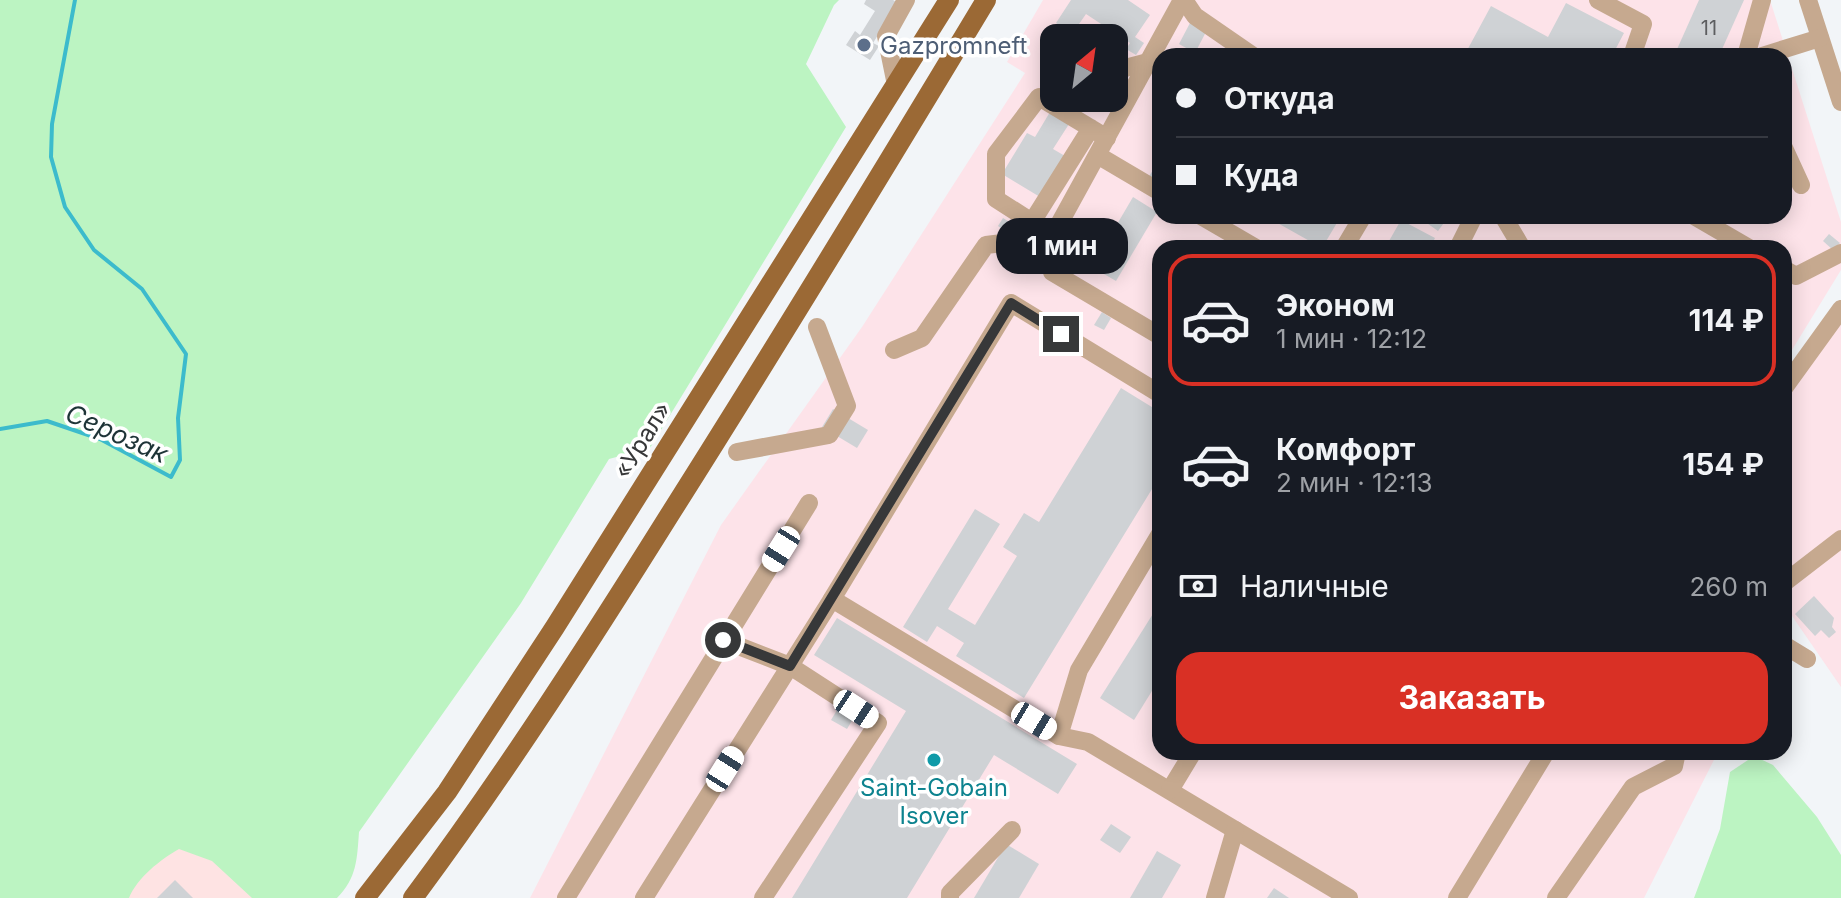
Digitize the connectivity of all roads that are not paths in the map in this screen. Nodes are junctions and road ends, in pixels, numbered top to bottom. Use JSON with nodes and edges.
{"nodes":[{"id":1,"x":906,"y":0,"type":"edge"},
{"id":2,"x":949,"y":0,"type":"edge"},
{"id":3,"x":986,"y":0,"type":"edge"},
{"id":4,"x":1183,"y":0,"type":"edge"},
{"id":5,"x":1598,"y":0,"type":"edge"},
{"id":6,"x":1762,"y":0,"type":"edge"},
{"id":7,"x":1808,"y":0,"type":"edge"},
{"id":8,"x":1820,"y":38,"type":"junction"},
{"id":9,"x":1156,"y":48,"type":"edge"},
{"id":10,"x":1241,"y":48,"type":"edge"},
{"id":11,"x":1635,"y":48,"type":"edge"},
{"id":12,"x":1748,"y":48,"type":"edge"},
{"id":13,"x":1788,"y":48,"type":"edge"},
{"id":14,"x":1152,"y":55,"type":"edge"},
{"id":15,"x":1148,"y":62,"type":"junction"},
{"id":16,"x":1128,"y":67,"type":"edge"},
{"id":17,"x":896,"y":85,"type":"junction"},
{"id":18,"x":1841,"y":102,"type":"edge"},
{"id":19,"x":1091,"y":128,"type":"junction"},
{"id":20,"x":1107,"y":138,"type":"junction"},
{"id":21,"x":1099,"y":156,"type":"junction"},
{"id":22,"x":1792,"y":165,"type":"edge"},
{"id":23,"x":1801,"y":185,"type":"dead end"},
{"id":24,"x":1152,"y":187,"type":"edge"},
{"id":25,"x":1215,"y":224,"type":"edge"},
{"id":26,"x":1708,"y":224,"type":"edge"},
{"id":27,"x":1052,"y":237,"type":"junction"},
{"id":28,"x":1242,"y":240,"type":"edge"},
{"id":29,"x":1735,"y":240,"type":"edge"},
{"id":30,"x":1841,"y":253,"type":"edge"},
{"id":31,"x":1792,"y":274,"type":"edge"},
{"id":32,"x":1841,"y":309,"type":"edge"},
{"id":33,"x":817,"y":327,"type":"dead end"},
{"id":34,"x":1152,"y":331,"type":"edge"},
{"id":35,"x":894,"y":350,"type":"dead end"},
{"id":36,"x":1792,"y":377,"type":"edge"},
{"id":37,"x":1152,"y":389,"type":"edge"},
{"id":38,"x":737,"y":452,"type":"dead end"},
{"id":39,"x":809,"y":503,"type":"dead end"},
{"id":40,"x":1841,"y":539,"type":"edge"},
{"id":41,"x":1152,"y":562,"type":"edge"},
{"id":42,"x":1792,"y":577,"type":"edge"},
{"id":43,"x":832,"y":599,"type":"junction"},
{"id":44,"x":723,"y":640,"type":"junction"},
{"id":45,"x":1792,"y":650,"type":"edge"},
{"id":46,"x":1807,"y":659,"type":"dead end"},
{"id":47,"x":790,"y":666,"type":"junction"},
{"id":48,"x":1059,"y":736,"type":"junction"},
{"id":49,"x":1188,"y":760,"type":"edge"},
{"id":50,"x":1541,"y":760,"type":"edge"},
{"id":51,"x":1675,"y":760,"type":"edge"},
{"id":52,"x":1170,"y":790,"type":"junction"},
{"id":53,"x":1012,"y":830,"type":"dead end"},
{"id":54,"x":1235,"y":830,"type":"junction"},
{"id":55,"x":366,"y":896,"type":"edge"},
{"id":56,"x":413,"y":898,"type":"edge"},
{"id":57,"x":566,"y":898,"type":"edge"},
{"id":58,"x":644,"y":898,"type":"edge"},
{"id":59,"x":763,"y":898,"type":"edge"},
{"id":60,"x":950,"y":898,"type":"edge"},
{"id":61,"x":1215,"y":898,"type":"edge"},
{"id":62,"x":1349,"y":898,"type":"edge"},
{"id":63,"x":1457,"y":898,"type":"edge"},
{"id":64,"x":1556,"y":898,"type":"edge"}],
"edges":[{"from":1,"to":17,"type":"street"},
{"from":2,"to":17,"type":"main road","name":"«Урал»"},
{"from":3,"to":56,"type":"main road"},
{"from":4,"to":9,"type":"street"},
{"from":4,"to":10,"type":"street"},
{"from":5,"to":11,"type":"street"},
{"from":6,"to":12,"type":"street"},
{"from":7,"to":8,"type":"street"},
{"from":8,"to":13,"type":"street"},
{"from":8,"to":18,"type":"street"},
{"from":14,"to":15,"type":"street"},
{"from":15,"to":16,"type":"street"},
{"from":15,"to":20,"type":"street"},
{"from":17,"to":55,"type":"main road","name":"«Урал»"},
{"from":19,"to":19,"type":"street"},
{"from":19,"to":20,"type":"street"},
{"from":20,"to":21,"type":"street"},
{"from":21,"to":24,"type":"street"},
{"from":21,"to":27,"type":"street"},
{"from":22,"to":23,"type":"street"},
{"from":25,"to":28,"type":"street"},
{"from":26,"to":29,"type":"street"},
{"from":27,"to":34,"type":"street"},
{"from":27,"to":35,"type":"street"},
{"from":30,"to":31,"type":"street"},
{"from":32,"to":36,"type":"street"},
{"from":33,"to":38,"type":"street"},
{"from":37,"to":43,"type":"street"},
{"from":39,"to":44,"type":"street"},
{"from":40,"to":42,"type":"street"},
{"from":41,"to":48,"type":"street"},
{"from":43,"to":47,"type":"street"},
{"from":43,"to":48,"type":"street"},
{"from":44,"to":47,"type":"street"},
{"from":44,"to":57,"type":"street"},
{"from":45,"to":46,"type":"street"},
{"from":47,"to":58,"type":"street"},
{"from":47,"to":59,"type":"street"},
{"from":48,"to":52,"type":"street"},
{"from":49,"to":52,"type":"street"},
{"from":50,"to":63,"type":"street"},
{"from":51,"to":64,"type":"street"},
{"from":52,"to":54,"type":"street"},
{"from":53,"to":60,"type":"street"},
{"from":54,"to":61,"type":"street"},
{"from":54,"to":62,"type":"street"}]}
